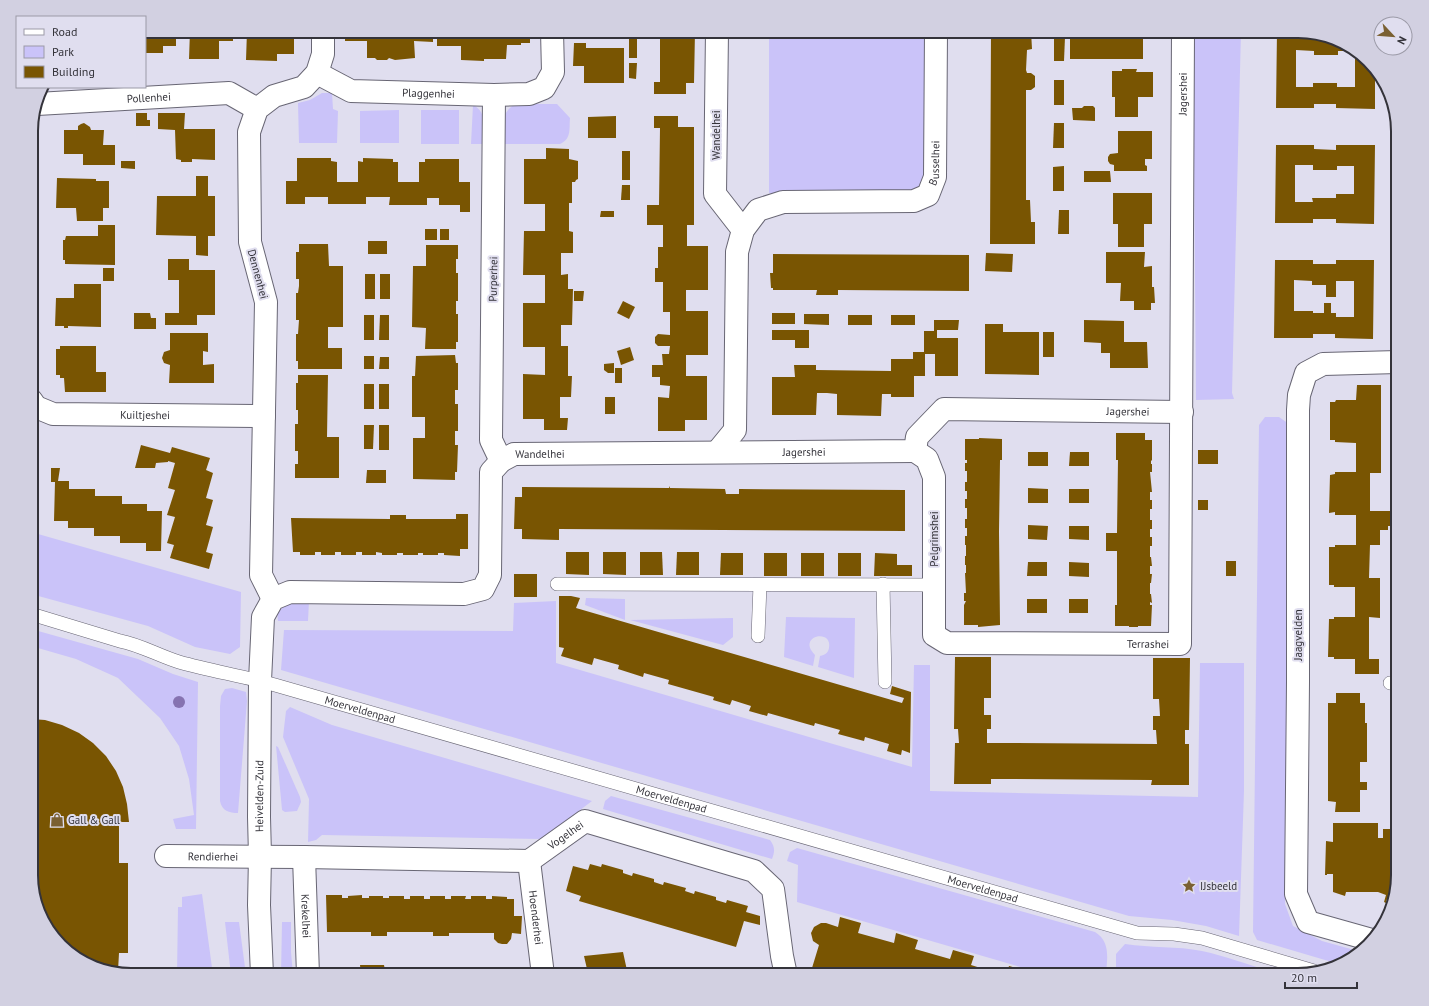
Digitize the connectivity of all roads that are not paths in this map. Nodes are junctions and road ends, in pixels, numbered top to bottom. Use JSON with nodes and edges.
{"nodes":[{"id":1,"x":323,"y":38,"type":"edge"},
{"id":2,"x":552,"y":38,"type":"edge"},
{"id":3,"x":717,"y":38,"type":"edge"},
{"id":4,"x":936,"y":38,"type":"edge"},
{"id":5,"x":1183,"y":38,"type":"edge"},
{"id":6,"x":317,"y":73,"type":"junction"},
{"id":7,"x":494,"y":94,"type":"junction"},
{"id":8,"x":42,"y":104,"type":"edge"},
{"id":9,"x":257,"y":109,"type":"junction"},
{"id":10,"x":743,"y":230,"type":"junction"},
{"id":11,"x":1391,"y":362,"type":"edge"},
{"id":12,"x":38,"y":408,"type":"edge"},
{"id":13,"x":1182,"y":412,"type":"junction"},
{"id":14,"x":264,"y":416,"type":"junction"},
{"id":15,"x":914,"y":451,"type":"junction"},
{"id":16,"x":717,"y":452,"type":"junction"},
{"id":17,"x":501,"y":461,"type":"junction"},
{"id":18,"x":557,"y":584,"type":"dead end"},
{"id":19,"x":760,"y":584,"type":"junction"},
{"id":20,"x":883,"y":584,"type":"junction"},
{"id":21,"x":934,"y":584,"type":"junction"},
{"id":22,"x":268,"y":608,"type":"junction"},
{"id":23,"x":38,"y":616,"type":"edge"},
{"id":24,"x":934,"y":635,"type":"joint"},
{"id":25,"x":758,"y":636,"type":"dead end"},
{"id":26,"x":260,"y":681,"type":"junction"},
{"id":27,"x":885,"y":682,"type":"dead end"},
{"id":28,"x":166,"y":856,"type":"dead end"},
{"id":29,"x":260,"y":856,"type":"junction"},
{"id":30,"x":304,"y":857,"type":"junction"},
{"id":31,"x":529,"y":861,"type":"junction"},
{"id":32,"x":1366,"y":938,"type":"edge"},
{"id":33,"x":262,"y":968,"type":"edge"},
{"id":34,"x":308,"y":968,"type":"edge"},
{"id":35,"x":542,"y":968,"type":"edge"},
{"id":36,"x":785,"y":968,"type":"edge"},
{"id":37,"x":1303,"y":968,"type":"edge"}],
"edges":[{"from":1,"to":6,"type":"street"},
{"from":2,"to":7,"type":"street","name":"Plaggenhei"},
{"from":3,"to":10,"type":"street","name":"Wandelhei"},
{"from":4,"to":10,"type":"street","name":"Busselhei"},
{"from":5,"to":13,"type":"street","name":"Jagershei"},
{"from":6,"to":7,"type":"street","name":"Plaggenhei"},
{"from":6,"to":9,"type":"street"},
{"from":7,"to":17,"type":"street","name":"Purperhei"},
{"from":8,"to":9,"type":"street","name":"Pollenhei"},
{"from":9,"to":14,"type":"street","name":"Dennenhei"},
{"from":10,"to":16,"type":"street"},
{"from":11,"to":32,"type":"street","name":"Jaagvelden"},
{"from":12,"to":14,"type":"street","name":"Kuiltjeshei"},
{"from":13,"to":15,"type":"street","name":"Jagershei"},
{"from":13,"to":24,"type":"street","name":"Terrashei"},
{"from":14,"to":22,"type":"street","name":"Dennenhei"},
{"from":15,"to":16,"type":"street","name":"Jagershei"},
{"from":15,"to":21,"type":"street","name":"Pelgrimshei"},
{"from":16,"to":17,"type":"street","name":"Wandelhei"},
{"from":17,"to":22,"type":"street","name":"Wandelhei"},
{"from":18,"to":19,"type":"lane"},
{"from":19,"to":20,"type":"lane"},
{"from":19,"to":25,"type":"lane"},
{"from":20,"to":21,"type":"lane"},
{"from":20,"to":27,"type":"lane"},
{"from":21,"to":24,"type":"street","name":"Pelgrimshei"},
{"from":22,"to":26,"type":"street","name":"Heivelden-Zuid"},
{"from":23,"to":26,"type":"lane","name":"Moerveldenpad"},
{"from":26,"to":29,"type":"street","name":"Heivelden-Zuid"},
{"from":26,"to":37,"type":"lane","name":"Moerveldenpad"},
{"from":28,"to":29,"type":"street","name":"Rendierhei"},
{"from":29,"to":30,"type":"street"},
{"from":29,"to":33,"type":"street","name":"Heivelden-Zuid"},
{"from":30,"to":31,"type":"street"},
{"from":30,"to":34,"type":"street","name":"Krekelhei"},
{"from":31,"to":35,"type":"street","name":"Hoenderhei"},
{"from":31,"to":36,"type":"street","name":"Vogelhei"}]}
